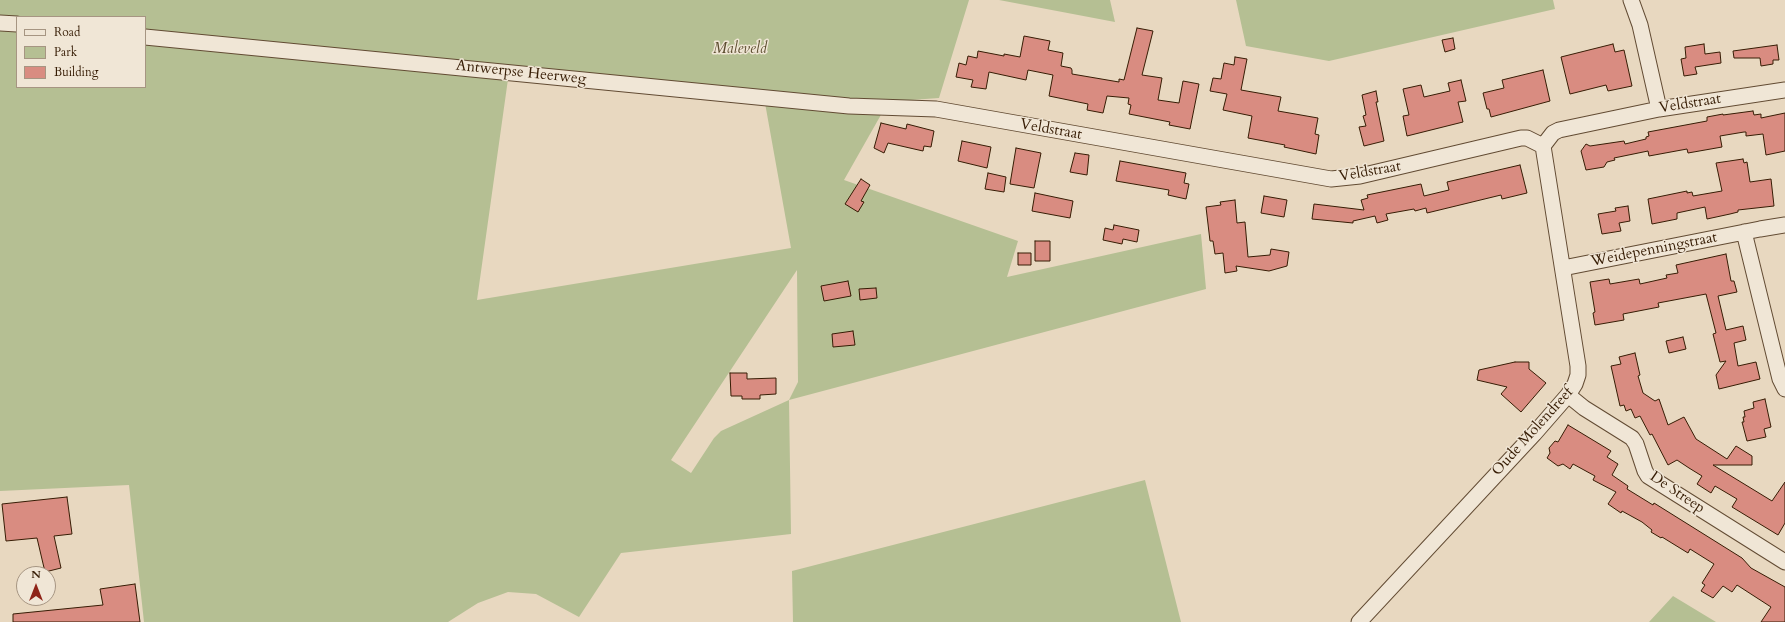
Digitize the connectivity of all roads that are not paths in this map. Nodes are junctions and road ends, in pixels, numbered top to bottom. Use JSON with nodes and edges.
{"nodes":[{"id":1,"x":1631,"y":0,"type":"edge"},
{"id":2,"x":0,"y":22,"type":"edge"},
{"id":3,"x":16,"y":24,"type":"edge"},
{"id":4,"x":146,"y":36,"type":"edge"},
{"id":5,"x":1785,"y":90,"type":"edge"},
{"id":6,"x":897,"y":108,"type":"joint"},
{"id":7,"x":1659,"y":109,"type":"junction"},
{"id":8,"x":1543,"y":146,"type":"junction"},
{"id":9,"x":1785,"y":225,"type":"edge"},
{"id":10,"x":1744,"y":232,"type":"junction"},
{"id":11,"x":1563,"y":268,"type":"junction"},
{"id":12,"x":1785,"y":389,"type":"edge"},
{"id":13,"x":1568,"y":395,"type":"junction"},
{"id":14,"x":1785,"y":562,"type":"edge"},
{"id":15,"x":1359,"y":622,"type":"edge"}],
"edges":[{"from":1,"to":7,"type":"street"},
{"from":2,"to":3,"type":"street"},
{"from":4,"to":6,"type":"street","name":"Antwerpse Heerweg"},
{"from":5,"to":7,"type":"street","name":"Veldstraat"},
{"from":6,"to":8,"type":"street","name":"Veldstraat"},
{"from":7,"to":8,"type":"street","name":"Veldstraat"},
{"from":8,"to":11,"type":"street","name":"Oude Molendreef"},
{"from":9,"to":10,"type":"street","name":"Weidepenningstraat"},
{"from":10,"to":11,"type":"street","name":"Weidepenningstraat"},
{"from":10,"to":12,"type":"street"},
{"from":11,"to":13,"type":"street","name":"Oude Molendreef"},
{"from":13,"to":14,"type":"street","name":"De Streep"},
{"from":13,"to":15,"type":"street","name":"Oude Molendreef"}]}
